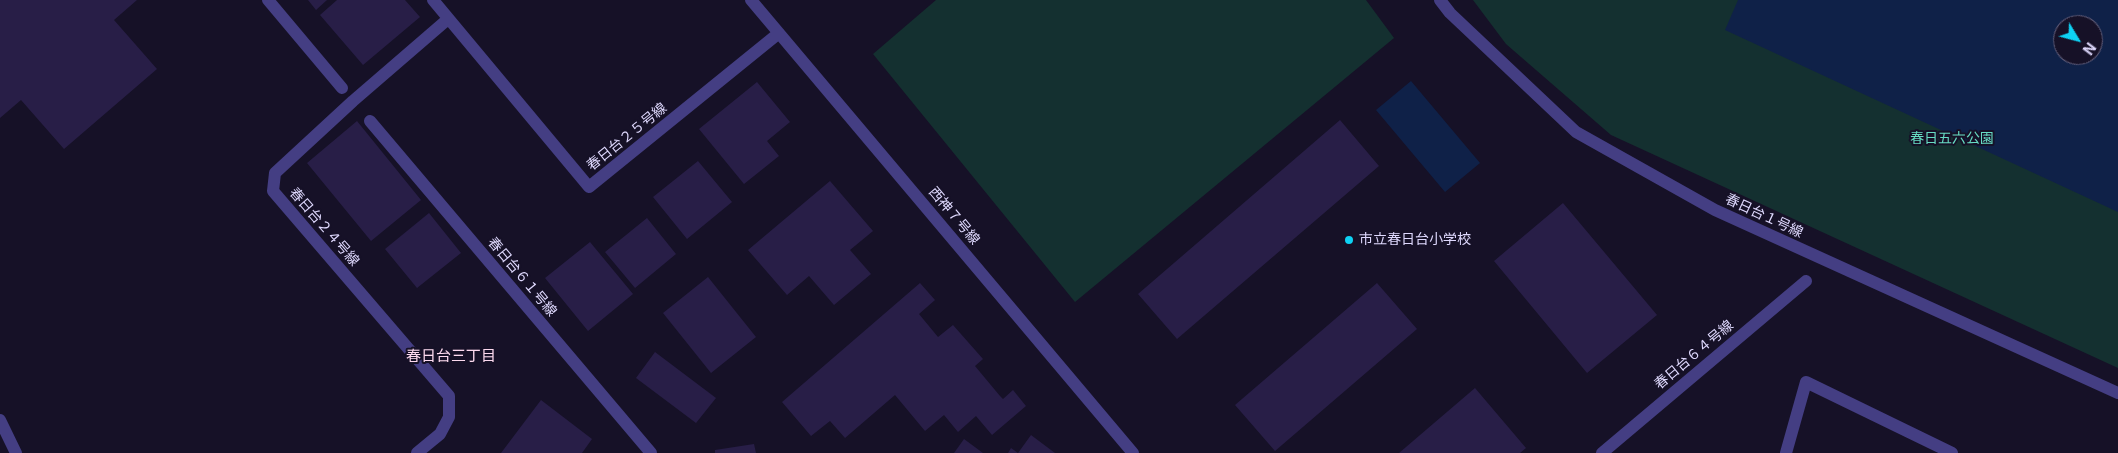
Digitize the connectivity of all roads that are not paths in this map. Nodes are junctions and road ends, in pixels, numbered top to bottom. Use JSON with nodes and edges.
{"nodes":[{"id":1,"x":268,"y":0,"type":"edge"},
{"id":2,"x":433,"y":0,"type":"edge"},
{"id":3,"x":751,"y":0,"type":"edge"},
{"id":4,"x":1440,"y":0,"type":"edge"},
{"id":5,"x":448,"y":19,"type":"junction"},
{"id":6,"x":779,"y":33,"type":"junction"},
{"id":7,"x":342,"y":88,"type":"dead end"},
{"id":8,"x":370,"y":121,"type":"dead end"},
{"id":9,"x":1806,"y":281,"type":"dead end"},
{"id":10,"x":2118,"y":393,"type":"edge"},
{"id":11,"x":0,"y":420,"type":"edge"},
{"id":12,"x":16,"y":453,"type":"edge"},
{"id":13,"x":417,"y":453,"type":"edge"},
{"id":14,"x":651,"y":453,"type":"edge"},
{"id":15,"x":1133,"y":453,"type":"edge"},
{"id":16,"x":1602,"y":453,"type":"edge"},
{"id":17,"x":1786,"y":453,"type":"edge"},
{"id":18,"x":1952,"y":453,"type":"edge"}],
"edges":[{"from":1,"to":7,"type":"street"},
{"from":2,"to":5,"type":"street","name":"春日台２５号線"},
{"from":3,"to":6,"type":"street","name":"西神７号線"},
{"from":4,"to":10,"type":"street","name":"春日台１号線"},
{"from":5,"to":6,"type":"street","name":"春日台２５号線"},
{"from":5,"to":13,"type":"street","name":"春日台２４号線"},
{"from":6,"to":15,"type":"street","name":"西神７号線"},
{"from":8,"to":14,"type":"street","name":"春日台６１号線"},
{"from":9,"to":16,"type":"street","name":"春日台６４号線"},
{"from":11,"to":12,"type":"street"},
{"from":17,"to":18,"type":"street"}]}
